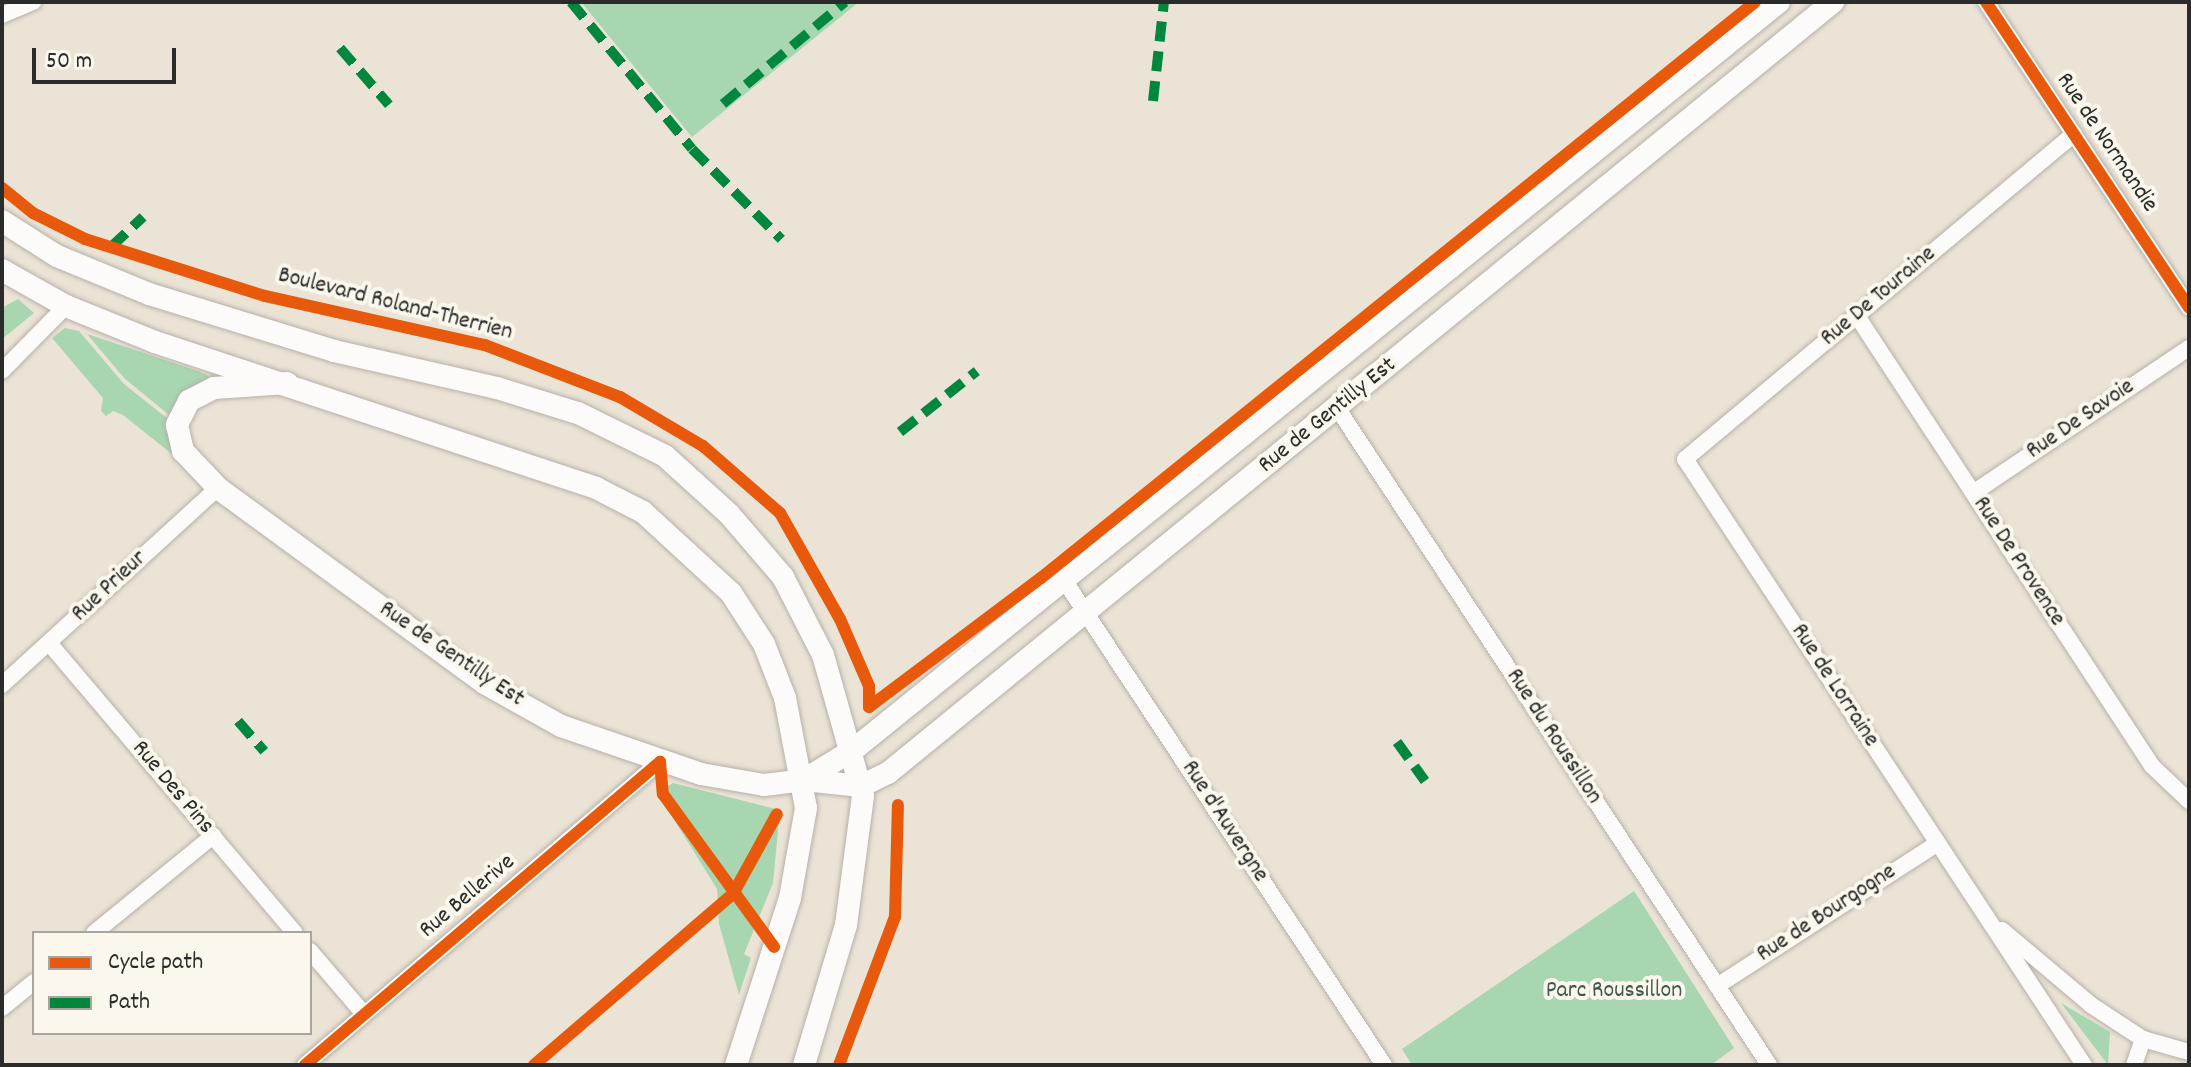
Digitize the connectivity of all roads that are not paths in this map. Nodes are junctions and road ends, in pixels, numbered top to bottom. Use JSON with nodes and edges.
{"nodes":[{"id":1,"x":33,"y":2,"type":"edge"},
{"id":2,"x":1779,"y":2,"type":"edge"},
{"id":3,"x":1833,"y":2,"type":"edge"},
{"id":4,"x":1986,"y":2,"type":"edge"},
{"id":5,"x":2,"y":15,"type":"edge"},
{"id":6,"x":2074,"y":134,"type":"junction"},
{"id":7,"x":2,"y":221,"type":"edge"},
{"id":8,"x":3,"y":274,"type":"edge"},
{"id":9,"x":66,"y":306,"type":"junction"},
{"id":10,"x":2189,"y":308,"type":"edge"},
{"id":11,"x":1857,"y":316,"type":"junction"},
{"id":12,"x":2189,"y":348,"type":"edge"},
{"id":13,"x":2,"y":371,"type":"edge"},
{"id":14,"x":287,"y":383,"type":"junction"},
{"id":15,"x":1338,"y":409,"type":"junction"},
{"id":16,"x":1685,"y":459,"type":"joint"},
{"id":17,"x":218,"y":488,"type":"junction"},
{"id":18,"x":1973,"y":493,"type":"junction"},
{"id":19,"x":1064,"y":580,"type":"junction"},
{"id":20,"x":1085,"y":613,"type":"junction"},
{"id":21,"x":49,"y":643,"type":"junction"},
{"id":22,"x":2,"y":685,"type":"edge"},
{"id":23,"x":853,"y":750,"type":"junction"},
{"id":24,"x":660,"y":762,"type":"junction"},
{"id":25,"x":804,"y":780,"type":"junction"},
{"id":26,"x":861,"y":786,"type":"junction"},
{"id":27,"x":2189,"y":801,"type":"edge"},
{"id":28,"x":213,"y":836,"type":"junction"},
{"id":29,"x":1938,"y":843,"type":"junction"},
{"id":30,"x":1984,"y":913,"type":"junction"},
{"id":31,"x":96,"y":931,"type":"edge"},
{"id":32,"x":293,"y":931,"type":"edge"},
{"id":33,"x":312,"y":953,"type":"edge"},
{"id":34,"x":32,"y":984,"type":"edge"},
{"id":35,"x":1717,"y":986,"type":"junction"},
{"id":36,"x":2,"y":1008,"type":"edge"},
{"id":37,"x":364,"y":1014,"type":"junction"},
{"id":38,"x":2143,"y":1039,"type":"junction"},
{"id":39,"x":2189,"y":1052,"type":"edge"},
{"id":40,"x":305,"y":1065,"type":"edge"},
{"id":41,"x":736,"y":1065,"type":"edge"},
{"id":42,"x":804,"y":1065,"type":"edge"},
{"id":43,"x":1384,"y":1065,"type":"edge"},
{"id":44,"x":1769,"y":1065,"type":"edge"},
{"id":45,"x":2084,"y":1065,"type":"edge"},
{"id":46,"x":2134,"y":1065,"type":"edge"}],
"edges":[{"from":1,"to":5,"type":"street"},
{"from":2,"to":19,"type":"street","name":"Rue de Gentilly Est"},
{"from":3,"to":15,"type":"street","name":"Rue de Gentilly Est"},
{"from":4,"to":6,"type":"street","name":"Rue de Normandie"},
{"from":6,"to":10,"type":"street","name":"Rue de Normandie"},
{"from":6,"to":11,"type":"street","name":"Rue De Touraine"},
{"from":7,"to":23,"type":"street"},
{"from":8,"to":9,"type":"street"},
{"from":9,"to":13,"type":"street"},
{"from":9,"to":14,"type":"street"},
{"from":11,"to":16,"type":"street","name":"Rue De Touraine"},
{"from":11,"to":18,"type":"street","name":"Rue De Provence"},
{"from":12,"to":18,"type":"street","name":"Rue De Savoie"},
{"from":14,"to":17,"type":"street","name":"Rue de Gentilly Est"},
{"from":14,"to":25,"type":"street"},
{"from":15,"to":20,"type":"street","name":"Rue de Gentilly Est"},
{"from":15,"to":35,"type":"street","name":"Rue du Roussillon"},
{"from":16,"to":29,"type":"street","name":"Rue de Lorraine"},
{"from":17,"to":21,"type":"street","name":"Rue Prieur"},
{"from":17,"to":24,"type":"street","name":"Rue de Gentilly Est"},
{"from":18,"to":27,"type":"street","name":"Rue De Provence"},
{"from":19,"to":20,"type":"street","name":"Rue d'Auvergne"},
{"from":19,"to":23,"type":"street","name":"Rue de Gentilly Est"},
{"from":20,"to":26,"type":"street","name":"Rue de Gentilly Est"},
{"from":20,"to":43,"type":"street","name":"Rue d'Auvergne"},
{"from":21,"to":22,"type":"street","name":"Rue Prieur"},
{"from":21,"to":28,"type":"street","name":"Rue Des Pins"},
{"from":23,"to":25,"type":"street","name":"Rue de Gentilly Est"},
{"from":23,"to":26,"type":"street"},
{"from":24,"to":25,"type":"street","name":"Rue de Gentilly Est"},
{"from":24,"to":37,"type":"street","name":"Rue Bellerive"},
{"from":25,"to":26,"type":"street","name":"Rue de Gentilly Est"},
{"from":25,"to":41,"type":"street"},
{"from":26,"to":42,"type":"street"},
{"from":28,"to":31,"type":"street"},
{"from":28,"to":32,"type":"street","name":"Rue Des Pins"},
{"from":29,"to":30,"type":"street","name":"Rue de Lorraine"},
{"from":29,"to":35,"type":"street","name":"Rue de Bourgogne"},
{"from":30,"to":38,"type":"street","name":"Rue de Lorraine"},
{"from":30,"to":45,"type":"street","name":"Rue de Lorraine"},
{"from":33,"to":37,"type":"street"},
{"from":34,"to":36,"type":"street"},
{"from":35,"to":44,"type":"street","name":"Rue du Roussillon"},
{"from":37,"to":40,"type":"street","name":"Rue Bellerive"},
{"from":38,"to":39,"type":"street","name":"Rue de Lorraine"},
{"from":38,"to":46,"type":"street"}]}
